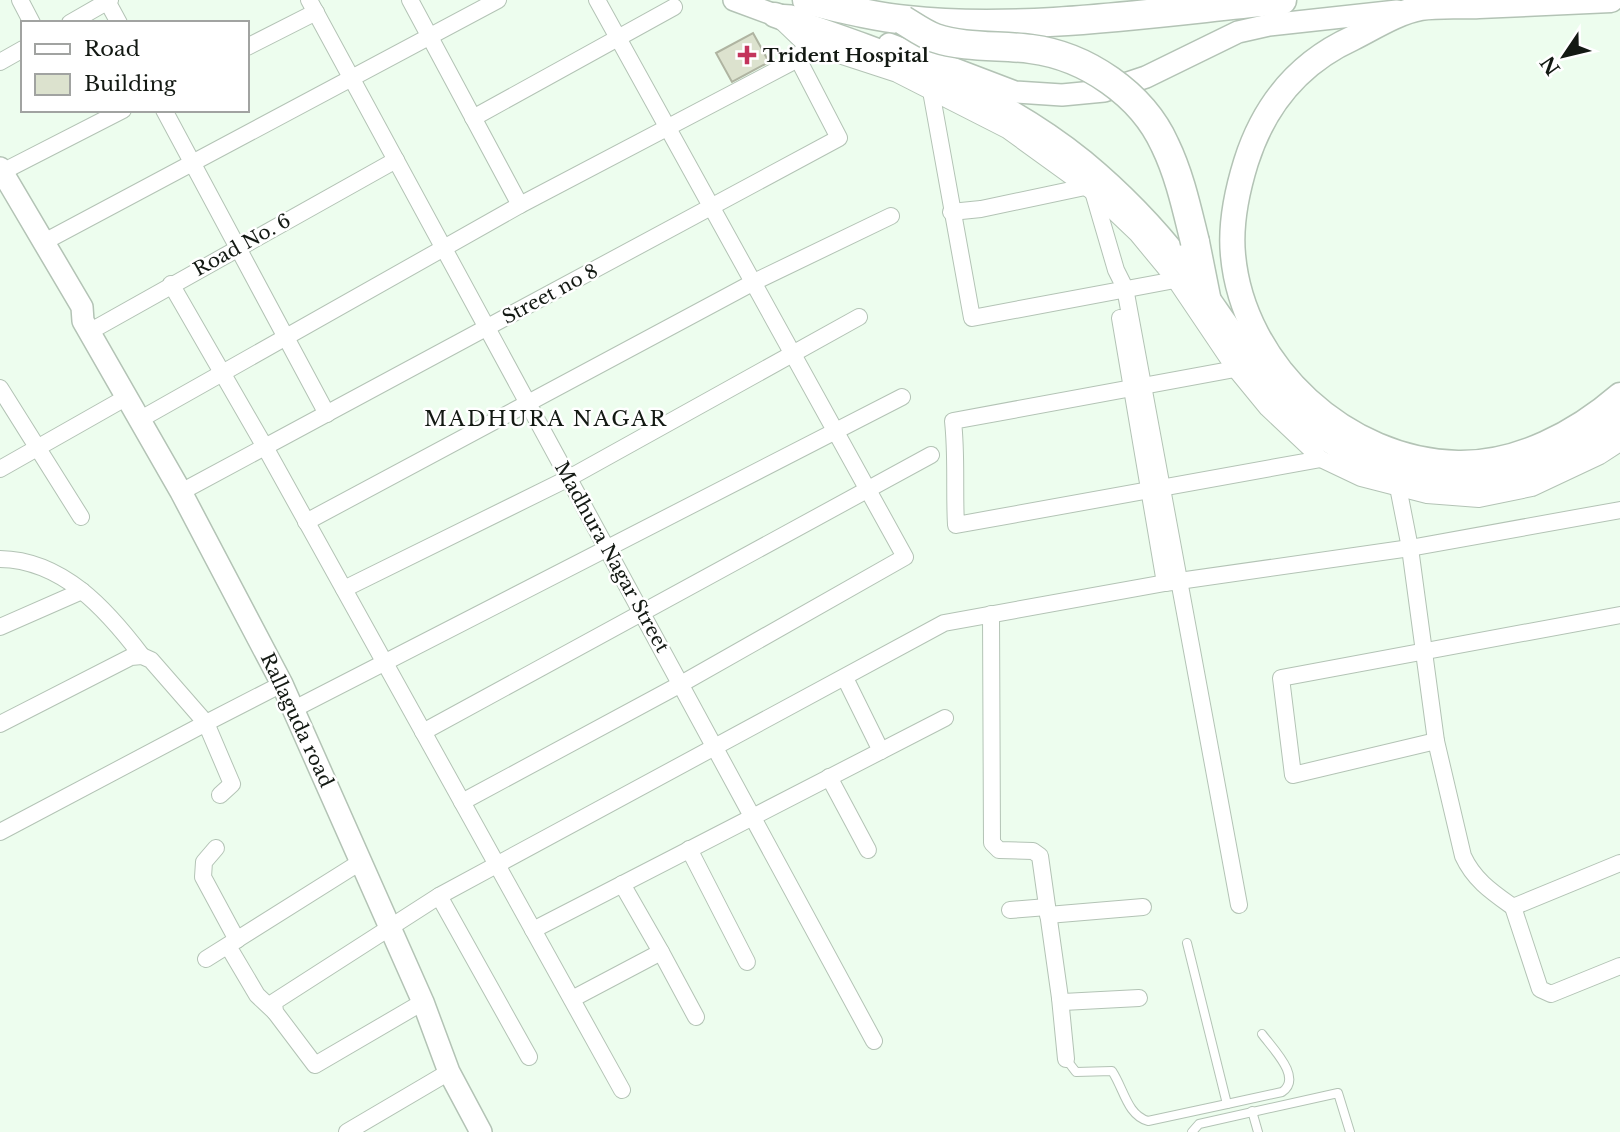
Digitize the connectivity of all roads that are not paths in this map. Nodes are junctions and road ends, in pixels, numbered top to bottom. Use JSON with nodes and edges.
{"nodes":[{"id":1,"x":20,"y":0,"type":"edge"},
{"id":2,"x":410,"y":0,"type":"edge"},
{"id":3,"x":498,"y":0,"type":"edge"},
{"id":4,"x":597,"y":0,"type":"edge"},
{"id":5,"x":734,"y":0,"type":"edge"},
{"id":6,"x":807,"y":0,"type":"edge"},
{"id":7,"x":1282,"y":0,"type":"edge"},
{"id":8,"x":1611,"y":0,"type":"edge"},
{"id":9,"x":109,"y":1,"type":"edge"},
{"id":10,"x":313,"y":6,"type":"edge"},
{"id":11,"x":81,"y":7,"type":"edge"},
{"id":12,"x":674,"y":8,"type":"dead end"},
{"id":13,"x":1419,"y":8,"type":"junction"},
{"id":14,"x":775,"y":15,"type":"junction"},
{"id":15,"x":902,"y":20,"type":"junction"},
{"id":16,"x":31,"y":21,"type":"edge"},
{"id":17,"x":118,"y":21,"type":"edge"},
{"id":18,"x":429,"y":37,"type":"junction"},
{"id":19,"x":618,"y":38,"type":"junction"},
{"id":20,"x":248,"y":46,"type":"edge"},
{"id":21,"x":21,"y":50,"type":"edge"},
{"id":22,"x":801,"y":51,"type":"junction"},
{"id":23,"x":0,"y":62,"type":"edge"},
{"id":24,"x":352,"y":78,"type":"junction"},
{"id":25,"x":931,"y":91,"type":"junction"},
{"id":26,"x":119,"y":112,"type":"edge"},
{"id":27,"x":165,"y":112,"type":"edge"},
{"id":28,"x":473,"y":118,"type":"junction"},
{"id":29,"x":669,"y":129,"type":"junction"},
{"id":30,"x":396,"y":160,"type":"junction"},
{"id":31,"x":191,"y":163,"type":"junction"},
{"id":32,"x":1,"y":177,"type":"edge"},
{"id":33,"x":1089,"y":190,"type":"junction"},
{"id":34,"x":520,"y":205,"type":"junction"},
{"id":35,"x":712,"y":207,"type":"junction"},
{"id":36,"x":951,"y":212,"type":"junction"},
{"id":37,"x":891,"y":216,"type":"dead end"},
{"id":38,"x":44,"y":242,"type":"junction"},
{"id":39,"x":237,"y":247,"type":"junction"},
{"id":40,"x":444,"y":248,"type":"junction"},
{"id":41,"x":1175,"y":280,"type":"junction"},
{"id":42,"x":754,"y":282,"type":"junction"},
{"id":43,"x":170,"y":284,"type":"junction"},
{"id":44,"x":1120,"y":289,"type":"junction"},
{"id":45,"x":1206,"y":297,"type":"junction"},
{"id":46,"x":859,"y":317,"type":"dead end"},
{"id":47,"x":81,"y":319,"type":"junction"},
{"id":48,"x":487,"y":327,"type":"junction"},
{"id":49,"x":286,"y":337,"type":"junction"},
{"id":50,"x":793,"y":354,"type":"junction"},
{"id":51,"x":1235,"y":369,"type":"junction"},
{"id":52,"x":223,"y":374,"type":"junction"},
{"id":53,"x":1138,"y":387,"type":"junction"},
{"id":54,"x":0,"y":388,"type":"edge"},
{"id":55,"x":1620,"y":395,"type":"edge"},
{"id":56,"x":127,"y":397,"type":"junction"},
{"id":57,"x":902,"y":397,"type":"dead end"},
{"id":58,"x":528,"y":403,"type":"junction"},
{"id":59,"x":327,"y":414,"type":"junction"},
{"id":60,"x":139,"y":420,"type":"junction"},
{"id":61,"x":1620,"y":421,"type":"edge"},
{"id":62,"x":836,"y":431,"type":"junction"},
{"id":63,"x":1620,"y":443,"type":"edge"},
{"id":64,"x":265,"y":447,"type":"junction"},
{"id":65,"x":36,"y":449,"type":"junction"},
{"id":66,"x":931,"y":455,"type":"dead end"},
{"id":67,"x":1321,"y":459,"type":"junction"},
{"id":68,"x":0,"y":469,"type":"edge"},
{"id":69,"x":569,"y":478,"type":"junction"},
{"id":70,"x":1398,"y":487,"type":"junction"},
{"id":71,"x":867,"y":488,"type":"junction"},
{"id":72,"x":1156,"y":489,"type":"junction"},
{"id":73,"x":181,"y":492,"type":"junction"},
{"id":74,"x":1620,"y":510,"type":"edge"},
{"id":75,"x":81,"y":517,"type":"dead end"},
{"id":76,"x":306,"y":522,"type":"junction"},
{"id":77,"x":1410,"y":548,"type":"junction"},
{"id":78,"x":608,"y":550,"type":"junction"},
{"id":79,"x":0,"y":559,"type":"edge"},
{"id":80,"x":1171,"y":582,"type":"junction"},
{"id":81,"x":344,"y":589,"type":"junction"},
{"id":82,"x":82,"y":591,"type":"junction"},
{"id":83,"x":642,"y":611,"type":"junction"},
{"id":84,"x":991,"y":614,"type":"junction"},
{"id":85,"x":1620,"y":615,"type":"edge"},
{"id":86,"x":0,"y":627,"type":"edge"},
{"id":87,"x":1424,"y":650,"type":"junction"},
{"id":88,"x":142,"y":656,"type":"junction"},
{"id":89,"x":386,"y":665,"type":"junction"},
{"id":90,"x":845,"y":678,"type":"junction"},
{"id":91,"x":282,"y":684,"type":"junction"},
{"id":92,"x":681,"y":684,"type":"junction"},
{"id":93,"x":294,"y":709,"type":"junction"},
{"id":94,"x":945,"y":718,"type":"dead end"},
{"id":95,"x":206,"y":723,"type":"junction"},
{"id":96,"x":0,"y":724,"type":"edge"},
{"id":97,"x":423,"y":732,"type":"junction"},
{"id":98,"x":1436,"y":741,"type":"junction"},
{"id":99,"x":716,"y":748,"type":"junction"},
{"id":100,"x":881,"y":751,"type":"junction"},
{"id":101,"x":829,"y":777,"type":"junction"},
{"id":102,"x":220,"y":795,"type":"dead end"},
{"id":103,"x":462,"y":802,"type":"junction"},
{"id":104,"x":753,"y":816,"type":"junction"},
{"id":105,"x":0,"y":832,"type":"edge"},
{"id":106,"x":216,"y":848,"type":"dead end"},
{"id":107,"x":689,"y":849,"type":"junction"},
{"id":108,"x":868,"y":850,"type":"dead end"},
{"id":109,"x":362,"y":861,"type":"junction"},
{"id":110,"x":1620,"y":863,"type":"edge"},
{"id":111,"x":496,"y":864,"type":"junction"},
{"id":112,"x":622,"y":884,"type":"junction"},
{"id":113,"x":439,"y":896,"type":"junction"},
{"id":114,"x":1239,"y":905,"type":"dead end"},
{"id":115,"x":1143,"y":907,"type":"dead end"},
{"id":116,"x":1513,"y":907,"type":"junction"},
{"id":117,"x":1010,"y":910,"type":"dead end"},
{"id":118,"x":1048,"y":911,"type":"junction"},
{"id":119,"x":390,"y":926,"type":"junction"},
{"id":120,"x":533,"y":930,"type":"junction"},
{"id":121,"x":232,"y":943,"type":"junction"},
{"id":122,"x":1187,"y":943,"type":"dead end"},
{"id":123,"x":661,"y":952,"type":"junction"},
{"id":124,"x":206,"y":959,"type":"dead end"},
{"id":125,"x":747,"y":962,"type":"dead end"},
{"id":126,"x":1620,"y":966,"type":"edge"},
{"id":127,"x":1060,"y":998,"type":"junction"},
{"id":128,"x":1139,"y":998,"type":"dead end"},
{"id":129,"x":572,"y":999,"type":"junction"},
{"id":130,"x":423,"y":1002,"type":"junction"},
{"id":131,"x":275,"y":1012,"type":"junction"},
{"id":132,"x":696,"y":1017,"type":"dead end"},
{"id":133,"x":1262,"y":1034,"type":"dead end"},
{"id":134,"x":874,"y":1041,"type":"dead end"},
{"id":135,"x":529,"y":1057,"type":"dead end"},
{"id":136,"x":1066,"y":1059,"type":"joint"},
{"id":137,"x":449,"y":1072,"type":"junction"},
{"id":138,"x":622,"y":1090,"type":"dead end"},
{"id":139,"x":1227,"y":1104,"type":"junction"},
{"id":140,"x":1252,"y":1111,"type":"junction"},
{"id":141,"x":350,"y":1131,"type":"edge"},
{"id":142,"x":481,"y":1132,"type":"edge"},
{"id":143,"x":1192,"y":1132,"type":"edge"},
{"id":144,"x":1258,"y":1132,"type":"edge"},
{"id":145,"x":1349,"y":1132,"type":"edge"}],
"edges":[{"from":1,"to":16,"type":"street"},
{"from":2,"to":18,"type":"street"},
{"from":3,"to":18,"type":"street"},
{"from":4,"to":19,"type":"street"},
{"from":5,"to":14,"type":"main road"},
{"from":6,"to":15,"type":"highway"},
{"from":7,"to":15,"type":"highway"},
{"from":8,"to":13,"type":"main road"},
{"from":9,"to":11,"type":"street"},
{"from":9,"to":17,"type":"street"},
{"from":10,"to":20,"type":"street"},
{"from":10,"to":24,"type":"street","name":"Madhura Nagar Street"},
{"from":12,"to":19,"type":"street"},
{"from":13,"to":14,"type":"main road"},
{"from":13,"to":55,"type":"main road"},
{"from":14,"to":22,"type":"street"},
{"from":14,"to":45,"type":"main road"},
{"from":15,"to":45,"type":"highway","bridge":true},
{"from":18,"to":24,"type":"street"},
{"from":18,"to":28,"type":"street"},
{"from":19,"to":28,"type":"street"},
{"from":19,"to":29,"type":"street"},
{"from":21,"to":23,"type":"street"},
{"from":22,"to":25,"type":"street"},
{"from":22,"to":29,"type":"street"},
{"from":22,"to":35,"type":"street","name":"Street no 8"},
{"from":24,"to":30,"type":"street","name":"Madhura Nagar Street"},
{"from":24,"to":31,"type":"street"},
{"from":25,"to":33,"type":"street"},
{"from":25,"to":36,"type":"street"},
{"from":26,"to":32,"type":"street"},
{"from":27,"to":31,"type":"street"},
{"from":28,"to":34,"type":"street"},
{"from":29,"to":34,"type":"street"},
{"from":29,"to":35,"type":"street"},
{"from":30,"to":39,"type":"street","name":"Road No. 6"},
{"from":30,"to":40,"type":"street","name":"Madhura Nagar Street"},
{"from":31,"to":38,"type":"street"},
{"from":31,"to":39,"type":"street"},
{"from":32,"to":38,"type":"main road","name":"Rallaguda road"},
{"from":32,"to":47,"type":"main road","name":"Rallaguda road"},
{"from":33,"to":36,"type":"street"},
{"from":33,"to":41,"type":"street"},
{"from":33,"to":44,"type":"street"},
{"from":34,"to":40,"type":"street"},
{"from":35,"to":42,"type":"street"},
{"from":35,"to":48,"type":"street","name":"Street no 8"},
{"from":36,"to":44,"type":"street"},
{"from":37,"to":42,"type":"street"},
{"from":38,"to":47,"type":"main road","name":"Rallaguda road"},
{"from":39,"to":43,"type":"street","name":"Road No. 6"},
{"from":39,"to":49,"type":"street"},
{"from":40,"to":48,"type":"street","name":"Madhura Nagar Street"},
{"from":40,"to":49,"type":"street"},
{"from":41,"to":44,"type":"street"},
{"from":41,"to":51,"type":"street"},
{"from":42,"to":50,"type":"street"},
{"from":42,"to":58,"type":"street"},
{"from":43,"to":47,"type":"street","name":"Road No. 6"},
{"from":43,"to":52,"type":"street"},
{"from":44,"to":53,"type":"street"},
{"from":45,"to":61,"type":"main road"},
{"from":46,"to":50,"type":"street"},
{"from":47,"to":56,"type":"main road","name":"Rallaguda road"},
{"from":48,"to":58,"type":"street","name":"Madhura Nagar Street"},
{"from":48,"to":59,"type":"street","name":"Street no 8"},
{"from":49,"to":52,"type":"street"},
{"from":49,"to":59,"type":"street"},
{"from":50,"to":62,"type":"street"},
{"from":50,"to":69,"type":"street"},
{"from":51,"to":53,"type":"street"},
{"from":51,"to":67,"type":"street"},
{"from":52,"to":60,"type":"street"},
{"from":52,"to":64,"type":"street"},
{"from":53,"to":72,"type":"street"},
{"from":53,"to":72,"type":"street"},
{"from":54,"to":65,"type":"street"},
{"from":56,"to":60,"type":"main road","name":"Rallaguda road"},
{"from":56,"to":65,"type":"street"},
{"from":57,"to":62,"type":"street"},
{"from":58,"to":69,"type":"street","name":"Madhura Nagar Street"},
{"from":58,"to":76,"type":"street"},
{"from":59,"to":64,"type":"street","name":"Street no 8"},
{"from":60,"to":73,"type":"main road","name":"Rallaguda road"},
{"from":62,"to":71,"type":"street"},
{"from":62,"to":78,"type":"street"},
{"from":63,"to":70,"type":"street"},
{"from":64,"to":73,"type":"street","name":"Street no 8"},
{"from":64,"to":76,"type":"street"},
{"from":65,"to":68,"type":"street"},
{"from":65,"to":75,"type":"street"},
{"from":66,"to":71,"type":"street"},
{"from":67,"to":70,"type":"street"},
{"from":67,"to":72,"type":"street"},
{"from":69,"to":78,"type":"street","name":"Madhura Nagar Street"},
{"from":69,"to":81,"type":"street"},
{"from":70,"to":77,"type":"street"},
{"from":71,"to":83,"type":"street"},
{"from":71,"to":92,"type":"street"},
{"from":72,"to":80,"type":"street"},
{"from":73,"to":91,"type":"main road","name":"Rallaguda road"},
{"from":74,"to":77,"type":"street"},
{"from":76,"to":81,"type":"street"},
{"from":77,"to":80,"type":"street"},
{"from":77,"to":87,"type":"street"},
{"from":78,"to":83,"type":"street","name":"Madhura Nagar Street"},
{"from":78,"to":89,"type":"street"},
{"from":79,"to":82,"type":"street"},
{"from":80,"to":84,"type":"street"},
{"from":80,"to":114,"type":"street"},
{"from":81,"to":89,"type":"street"},
{"from":82,"to":86,"type":"street"},
{"from":82,"to":88,"type":"street"},
{"from":83,"to":92,"type":"street","name":"Madhura Nagar Street"},
{"from":83,"to":97,"type":"street"},
{"from":84,"to":90,"type":"street"},
{"from":84,"to":118,"type":"street"},
{"from":85,"to":87,"type":"street"},
{"from":87,"to":98,"type":"street"},
{"from":87,"to":98,"type":"street"},
{"from":88,"to":95,"type":"street"},
{"from":88,"to":96,"type":"street"},
{"from":89,"to":93,"type":"street"},
{"from":89,"to":97,"type":"street"},
{"from":90,"to":99,"type":"street"},
{"from":90,"to":100,"type":"street"},
{"from":91,"to":93,"type":"main road","name":"Rallaguda road"},
{"from":91,"to":95,"type":"street"},
{"from":92,"to":99,"type":"street","name":"Madhura Nagar Street"},
{"from":92,"to":103,"type":"street"},
{"from":93,"to":109,"type":"main road","name":"Rallaguda road"},
{"from":94,"to":100,"type":"street"},
{"from":95,"to":102,"type":"street"},
{"from":95,"to":105,"type":"street"},
{"from":97,"to":103,"type":"street"},
{"from":98,"to":116,"type":"street"},
{"from":99,"to":104,"type":"street","name":"Madhura Nagar Street"},
{"from":99,"to":111,"type":"street"},
{"from":100,"to":101,"type":"street"},
{"from":101,"to":104,"type":"street"},
{"from":101,"to":108,"type":"street"},
{"from":103,"to":111,"type":"street"},
{"from":104,"to":107,"type":"street"},
{"from":104,"to":134,"type":"street","name":"Madhura Nagar Street"},
{"from":106,"to":121,"type":"street"},
{"from":107,"to":112,"type":"street"},
{"from":107,"to":125,"type":"street"},
{"from":109,"to":119,"type":"main road","name":"Rallaguda road"},
{"from":109,"to":121,"type":"street"},
{"from":110,"to":116,"type":"street"},
{"from":111,"to":113,"type":"street"},
{"from":111,"to":120,"type":"street"},
{"from":112,"to":120,"type":"street"},
{"from":112,"to":123,"type":"street"},
{"from":113,"to":119,"type":"street"},
{"from":113,"to":135,"type":"street"},
{"from":115,"to":118,"type":"street"},
{"from":116,"to":126,"type":"street"},
{"from":117,"to":118,"type":"street"},
{"from":118,"to":127,"type":"street"},
{"from":119,"to":130,"type":"main road","name":"Rallaguda road"},
{"from":119,"to":131,"type":"street"},
{"from":120,"to":129,"type":"street"},
{"from":121,"to":124,"type":"street"},
{"from":121,"to":131,"type":"street"},
{"from":122,"to":139,"type":"lane"},
{"from":123,"to":129,"type":"street"},
{"from":123,"to":132,"type":"street"},
{"from":127,"to":128,"type":"street"},
{"from":127,"to":136,"type":"street"},
{"from":129,"to":138,"type":"street"},
{"from":130,"to":131,"type":"street"},
{"from":130,"to":137,"type":"main road","name":"Rallaguda road"},
{"from":133,"to":139,"type":"lane"},
{"from":136,"to":139,"type":"lane"},
{"from":137,"to":141,"type":"street"},
{"from":137,"to":142,"type":"main road","name":"Rallaguda road"},
{"from":140,"to":143,"type":"lane"},
{"from":140,"to":144,"type":"lane"},
{"from":140,"to":145,"type":"lane"}]}
